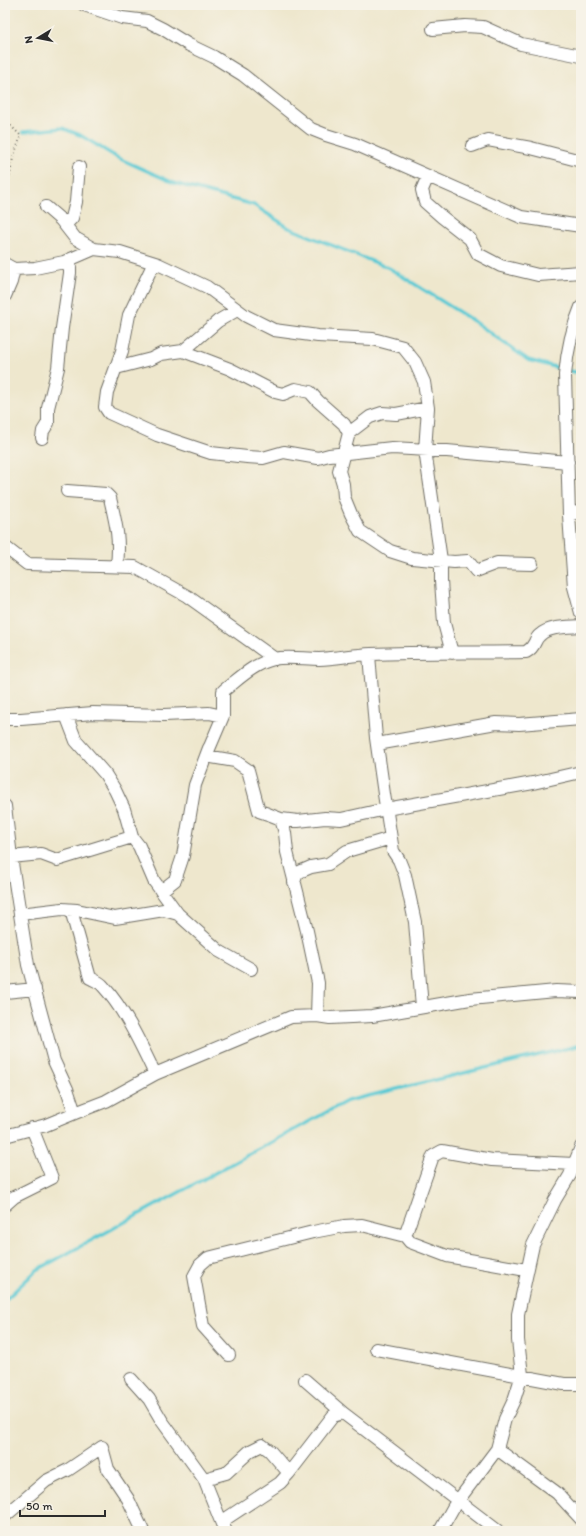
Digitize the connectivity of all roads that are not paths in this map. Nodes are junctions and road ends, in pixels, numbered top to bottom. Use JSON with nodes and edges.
{"nodes":[{"id":1,"x":84,"y":5,"type":"edge"},
{"id":2,"x":434,"y":29,"type":"dead end"},
{"id":3,"x":581,"y":56,"type":"edge"},
{"id":4,"x":472,"y":146,"type":"dead end"},
{"id":5,"x":581,"y":161,"type":"edge"},
{"id":6,"x":79,"y":167,"type":"dead end"},
{"id":7,"x":428,"y":176,"type":"junction"},
{"id":8,"x":46,"y":207,"type":"dead end"},
{"id":9,"x":61,"y":220,"type":"junction"},
{"id":10,"x":581,"y":226,"type":"edge"},
{"id":11,"x":94,"y":250,"type":"junction"},
{"id":12,"x":64,"y":262,"type":"junction"},
{"id":13,"x":158,"y":264,"type":"junction"},
{"id":14,"x":9,"y":267,"type":"edge"},
{"id":15,"x":581,"y":272,"type":"edge"},
{"id":16,"x":5,"y":296,"type":"edge"},
{"id":17,"x":581,"y":307,"type":"edge"},
{"id":18,"x":237,"y":310,"type":"junction"},
{"id":19,"x":183,"y":351,"type":"junction"},
{"id":20,"x":116,"y":368,"type":"junction"},
{"id":21,"x":428,"y":408,"type":"junction"},
{"id":22,"x":348,"y":433,"type":"junction"},
{"id":23,"x":42,"y":438,"type":"dead end"},
{"id":24,"x":425,"y":450,"type":"junction"},
{"id":25,"x":342,"y":453,"type":"junction"},
{"id":26,"x":568,"y":462,"type":"junction"},
{"id":27,"x":67,"y":491,"type":"dead end"},
{"id":28,"x":581,"y":511,"type":"edge"},
{"id":29,"x":569,"y":515,"type":"junction"},
{"id":30,"x":5,"y":547,"type":"edge"},
{"id":31,"x":441,"y":560,"type":"junction"},
{"id":32,"x":532,"y":564,"type":"dead end"},
{"id":33,"x":116,"y":565,"type":"junction"},
{"id":34,"x":581,"y":613,"type":"edge"},
{"id":35,"x":581,"y":626,"type":"edge"},
{"id":36,"x":452,"y":653,"type":"junction"},
{"id":37,"x":369,"y":654,"type":"junction"},
{"id":38,"x":275,"y":659,"type":"junction"},
{"id":39,"x":66,"y":715,"type":"junction"},
{"id":40,"x":223,"y":716,"type":"junction"},
{"id":41,"x":5,"y":719,"type":"edge"},
{"id":42,"x":581,"y":719,"type":"edge"},
{"id":43,"x":376,"y":744,"type":"junction"},
{"id":44,"x":206,"y":756,"type":"junction"},
{"id":45,"x":581,"y":772,"type":"edge"},
{"id":46,"x":5,"y":806,"type":"edge"},
{"id":47,"x":386,"y":809,"type":"junction"},
{"id":48,"x":281,"y":819,"type":"junction"},
{"id":49,"x":132,"y":837,"type":"junction"},
{"id":50,"x":391,"y":838,"type":"junction"},
{"id":51,"x":11,"y":858,"type":"junction"},
{"id":52,"x":294,"y":882,"type":"junction"},
{"id":53,"x":161,"y":891,"type":"junction"},
{"id":54,"x":71,"y":910,"type":"junction"},
{"id":55,"x":20,"y":914,"type":"junction"},
{"id":56,"x":178,"y":914,"type":"junction"},
{"id":57,"x":251,"y":969,"type":"dead end"},
{"id":58,"x":35,"y":989,"type":"junction"},
{"id":59,"x":5,"y":992,"type":"edge"},
{"id":60,"x":581,"y":992,"type":"edge"},
{"id":61,"x":422,"y":1007,"type":"junction"},
{"id":62,"x":318,"y":1016,"type":"junction"},
{"id":63,"x":155,"y":1074,"type":"junction"},
{"id":64,"x":75,"y":1113,"type":"junction"},
{"id":65,"x":32,"y":1128,"type":"junction"},
{"id":66,"x":5,"y":1136,"type":"edge"},
{"id":67,"x":581,"y":1147,"type":"edge"},
{"id":68,"x":574,"y":1164,"type":"junction"},
{"id":69,"x":5,"y":1205,"type":"edge"},
{"id":70,"x":404,"y":1236,"type":"junction"},
{"id":71,"x":526,"y":1270,"type":"junction"},
{"id":72,"x":376,"y":1349,"type":"dead end"},
{"id":73,"x":229,"y":1355,"type":"dead end"},
{"id":74,"x":522,"y":1375,"type":"junction"},
{"id":75,"x":131,"y":1379,"type":"dead end"},
{"id":76,"x":305,"y":1380,"type":"dead end"},
{"id":77,"x":581,"y":1384,"type":"edge"},
{"id":78,"x":343,"y":1413,"type":"junction"},
{"id":79,"x":497,"y":1449,"type":"junction"},
{"id":80,"x":289,"y":1474,"type":"junction"},
{"id":81,"x":204,"y":1479,"type":"junction"},
{"id":82,"x":458,"y":1501,"type":"junction"},
{"id":83,"x":5,"y":1516,"type":"edge"},
{"id":84,"x":581,"y":1519,"type":"edge"},
{"id":85,"x":224,"y":1527,"type":"edge"},
{"id":86,"x":140,"y":1529,"type":"edge"},
{"id":87,"x":440,"y":1531,"type":"edge"},
{"id":88,"x":498,"y":1531,"type":"edge"}],
"edges":[{"from":1,"to":7,"type":"street"},
{"from":2,"to":3,"type":"street"},
{"from":4,"to":5,"type":"street"},
{"from":6,"to":9,"type":"street"},
{"from":7,"to":10,"type":"street"},
{"from":7,"to":15,"type":"street"},
{"from":8,"to":9,"type":"street"},
{"from":9,"to":11,"type":"street"},
{"from":11,"to":12,"type":"street"},
{"from":11,"to":13,"type":"street"},
{"from":12,"to":14,"type":"street"},
{"from":12,"to":23,"type":"street"},
{"from":13,"to":18,"type":"street"},
{"from":13,"to":20,"type":"street"},
{"from":14,"to":16,"type":"street"},
{"from":17,"to":26,"type":"street"},
{"from":18,"to":19,"type":"street"},
{"from":18,"to":21,"type":"street"},
{"from":19,"to":20,"type":"street"},
{"from":19,"to":22,"type":"street"},
{"from":20,"to":25,"type":"street"},
{"from":21,"to":22,"type":"street"},
{"from":21,"to":24,"type":"street"},
{"from":22,"to":25,"type":"street"},
{"from":24,"to":25,"type":"street"},
{"from":24,"to":26,"type":"street"},
{"from":24,"to":31,"type":"street"},
{"from":25,"to":31,"type":"street"},
{"from":26,"to":29,"type":"street"},
{"from":27,"to":33,"type":"street"},
{"from":28,"to":29,"type":"street"},
{"from":29,"to":34,"type":"street"},
{"from":30,"to":33,"type":"street"},
{"from":31,"to":32,"type":"street"},
{"from":31,"to":36,"type":"street"},
{"from":33,"to":38,"type":"street"},
{"from":35,"to":36,"type":"street"},
{"from":36,"to":37,"type":"street"},
{"from":37,"to":38,"type":"street"},
{"from":37,"to":43,"type":"street"},
{"from":38,"to":40,"type":"street"},
{"from":39,"to":40,"type":"street"},
{"from":39,"to":41,"type":"street"},
{"from":39,"to":49,"type":"street"},
{"from":40,"to":44,"type":"street"},
{"from":42,"to":43,"type":"street"},
{"from":43,"to":47,"type":"street"},
{"from":44,"to":48,"type":"street"},
{"from":44,"to":53,"type":"street"},
{"from":45,"to":47,"type":"street"},
{"from":46,"to":51,"type":"street"},
{"from":47,"to":48,"type":"street"},
{"from":47,"to":50,"type":"street"},
{"from":48,"to":52,"type":"street"},
{"from":49,"to":51,"type":"street"},
{"from":49,"to":53,"type":"street"},
{"from":50,"to":52,"type":"street"},
{"from":50,"to":61,"type":"street"},
{"from":51,"to":55,"type":"street"},
{"from":52,"to":62,"type":"street"},
{"from":53,"to":56,"type":"street"},
{"from":54,"to":55,"type":"street"},
{"from":54,"to":56,"type":"street"},
{"from":54,"to":63,"type":"street"},
{"from":55,"to":58,"type":"street"},
{"from":56,"to":57,"type":"street"},
{"from":58,"to":59,"type":"street"},
{"from":58,"to":64,"type":"street"},
{"from":60,"to":61,"type":"street"},
{"from":61,"to":62,"type":"street"},
{"from":62,"to":63,"type":"street"},
{"from":63,"to":64,"type":"street"},
{"from":64,"to":65,"type":"street"},
{"from":65,"to":66,"type":"street"},
{"from":65,"to":69,"type":"street"},
{"from":67,"to":68,"type":"street"},
{"from":68,"to":70,"type":"street"},
{"from":68,"to":71,"type":"street"},
{"from":70,"to":71,"type":"street"},
{"from":70,"to":73,"type":"street"},
{"from":71,"to":74,"type":"street"},
{"from":72,"to":74,"type":"street"},
{"from":74,"to":77,"type":"street"},
{"from":74,"to":79,"type":"street"},
{"from":75,"to":81,"type":"street"},
{"from":76,"to":78,"type":"street"},
{"from":78,"to":80,"type":"street"},
{"from":78,"to":82,"type":"street"},
{"from":79,"to":82,"type":"street"},
{"from":79,"to":84,"type":"street"},
{"from":80,"to":81,"type":"street"},
{"from":80,"to":85,"type":"street"},
{"from":81,"to":85,"type":"street"},
{"from":82,"to":87,"type":"street"},
{"from":82,"to":88,"type":"street"},
{"from":83,"to":86,"type":"street"}]}
